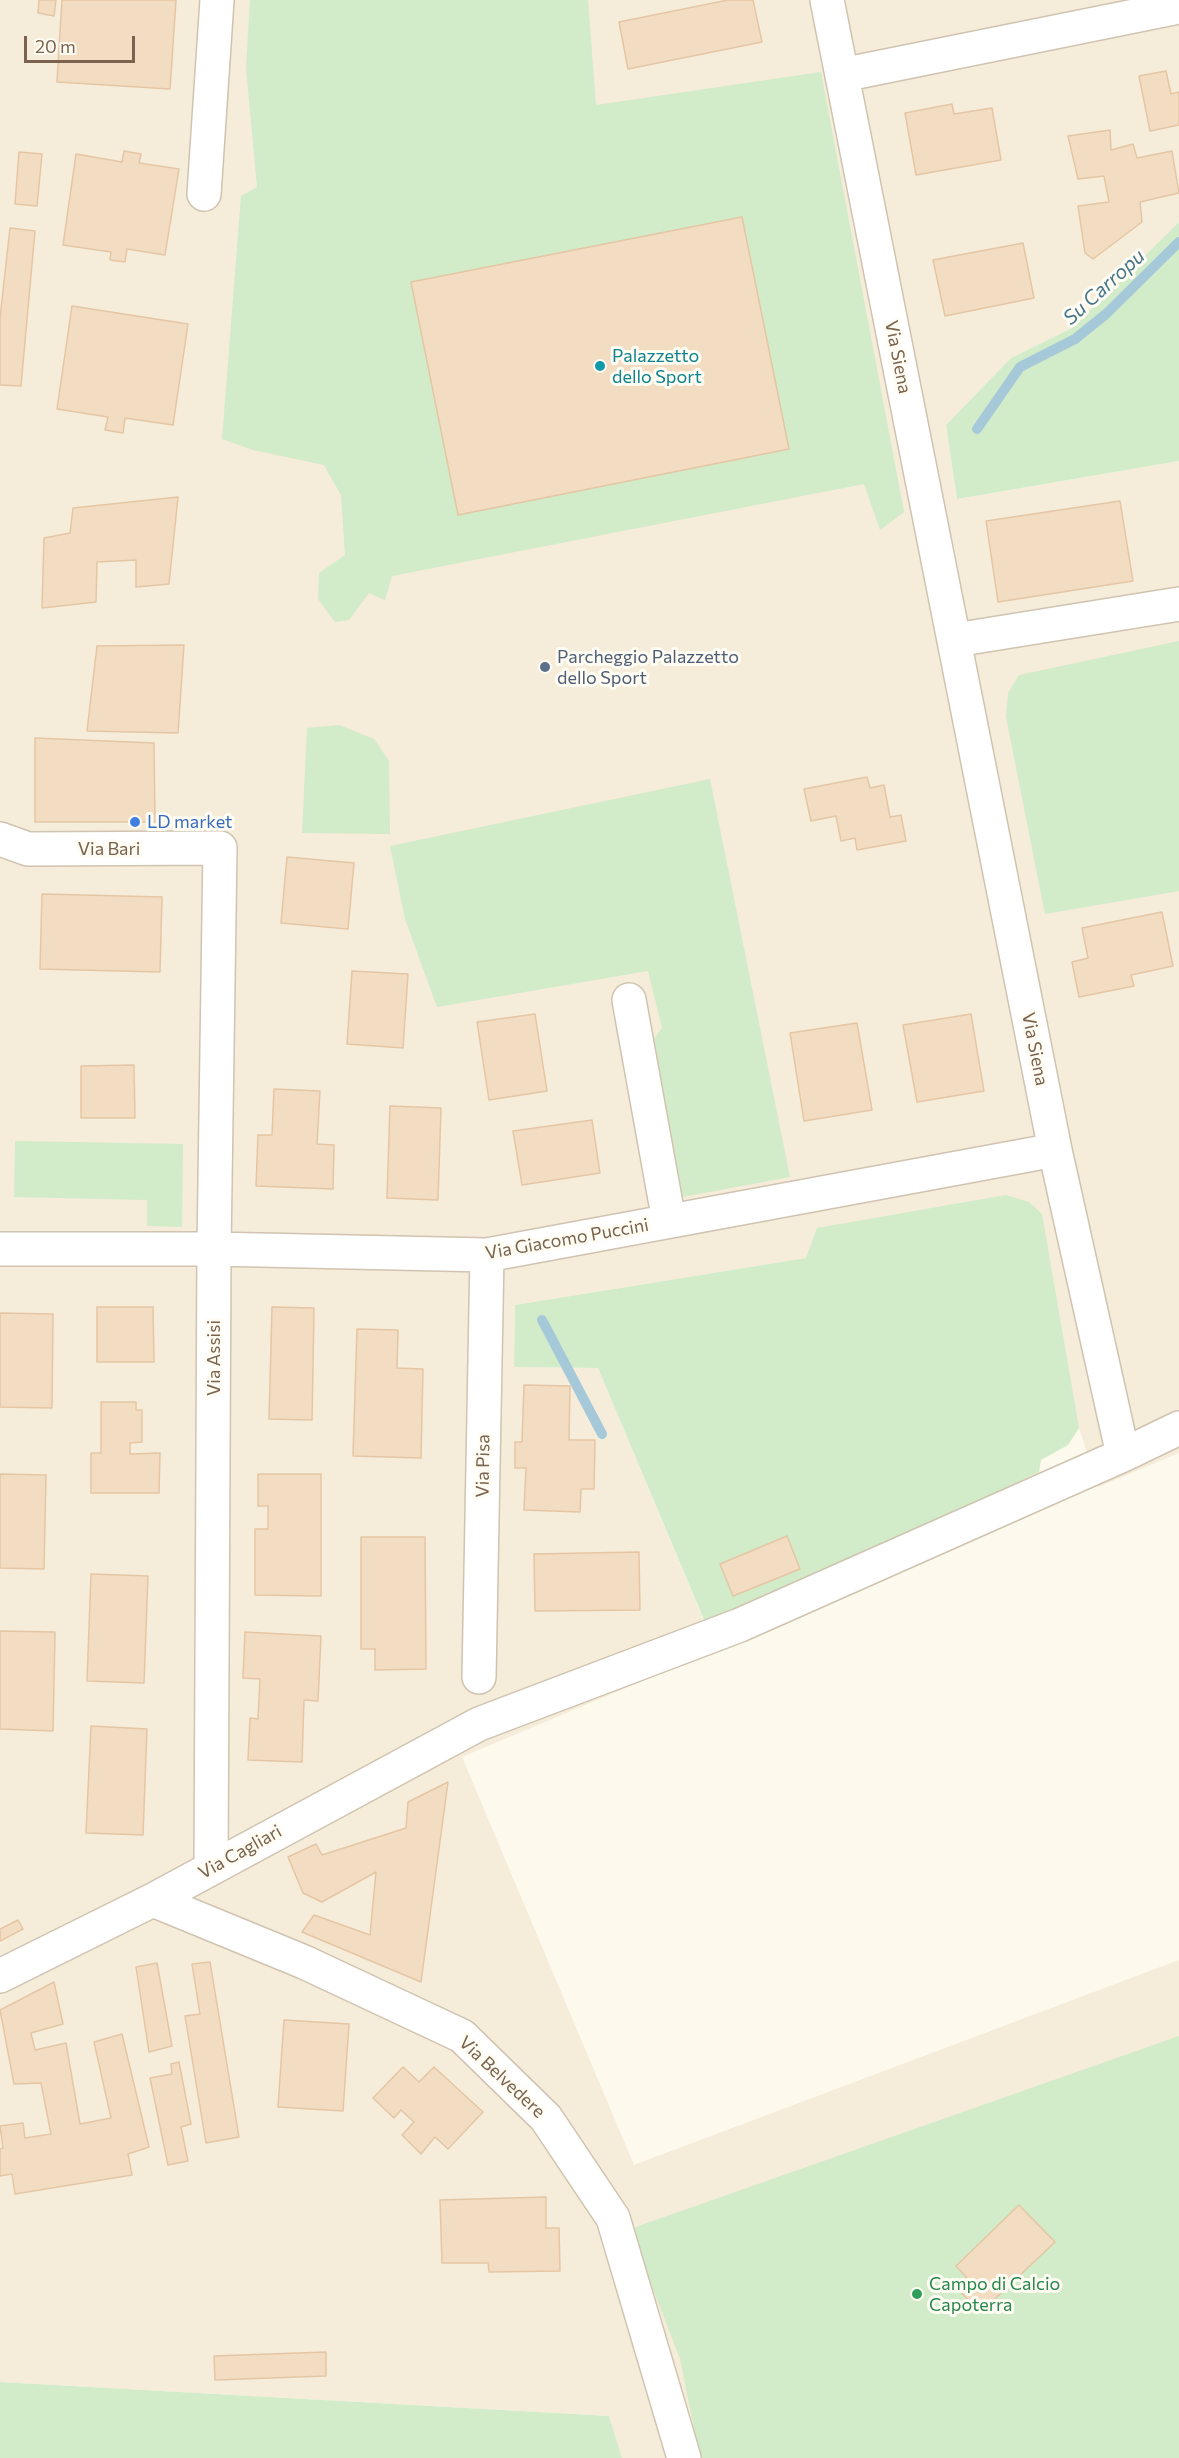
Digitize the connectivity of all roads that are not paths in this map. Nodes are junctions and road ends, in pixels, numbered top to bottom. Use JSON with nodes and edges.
{"nodes":[{"id":1,"x":217,"y":0,"type":"edge"},
{"id":2,"x":827,"y":0,"type":"edge"},
{"id":3,"x":1179,"y":7,"type":"edge"},
{"id":4,"x":842,"y":75,"type":"junction"},
{"id":5,"x":204,"y":194,"type":"dead end"},
{"id":6,"x":1179,"y":604,"type":"edge"},
{"id":7,"x":955,"y":640,"type":"junction"},
{"id":8,"x":0,"y":839,"type":"edge"},
{"id":9,"x":220,"y":848,"type":"joint"},
{"id":10,"x":629,"y":1000,"type":"dead end"},
{"id":11,"x":1055,"y":1150,"type":"junction"},
{"id":12,"x":669,"y":1221,"type":"junction"},
{"id":13,"x":0,"y":1249,"type":"edge"},
{"id":14,"x":214,"y":1250,"type":"junction"},
{"id":15,"x":487,"y":1255,"type":"junction"},
{"id":16,"x":1179,"y":1428,"type":"edge"},
{"id":17,"x":1123,"y":1455,"type":"junction"},
{"id":18,"x":479,"y":1677,"type":"dead end"},
{"id":19,"x":211,"y":1868,"type":"junction"},
{"id":20,"x":153,"y":1900,"type":"junction"},
{"id":21,"x":0,"y":1976,"type":"edge"},
{"id":22,"x":684,"y":2458,"type":"edge"}],
"edges":[{"from":1,"to":5,"type":"street"},
{"from":2,"to":4,"type":"street","name":"Via Siena"},
{"from":3,"to":4,"type":"street"},
{"from":4,"to":7,"type":"street","name":"Via Siena"},
{"from":6,"to":7,"type":"street"},
{"from":7,"to":11,"type":"street","name":"Via Siena"},
{"from":8,"to":9,"type":"street","name":"Via Bari"},
{"from":9,"to":14,"type":"street","name":"Via Assisi"},
{"from":10,"to":12,"type":"street"},
{"from":11,"to":12,"type":"street","name":"Via Giacomo Puccini"},
{"from":11,"to":17,"type":"street","name":"Via Siena"},
{"from":12,"to":15,"type":"street","name":"Via Giacomo Puccini"},
{"from":13,"to":14,"type":"street","name":"Via Giacomo Puccini"},
{"from":14,"to":15,"type":"street","name":"Via Giacomo Puccini"},
{"from":14,"to":19,"type":"street","name":"Via Assisi"},
{"from":15,"to":18,"type":"street","name":"Via Pisa"},
{"from":16,"to":17,"type":"street","name":"Via Cagliari"},
{"from":17,"to":19,"type":"street","name":"Via Cagliari"},
{"from":19,"to":20,"type":"street","name":"Via Cagliari"},
{"from":20,"to":21,"type":"street","name":"Via Cagliari"},
{"from":20,"to":22,"type":"street","name":"Via Belvedere"}]}
